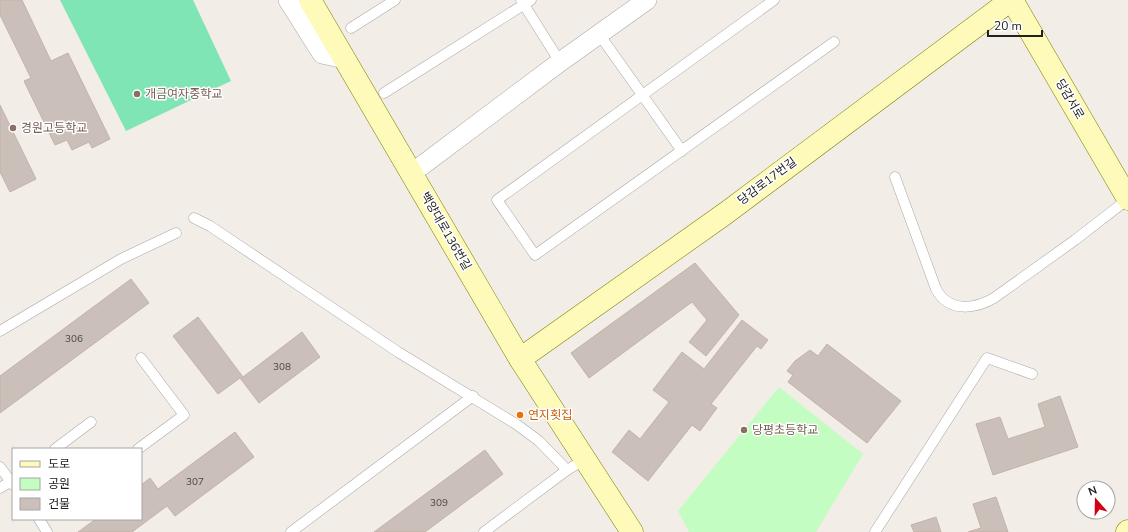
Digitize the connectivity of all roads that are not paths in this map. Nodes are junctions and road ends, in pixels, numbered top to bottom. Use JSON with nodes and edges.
{"nodes":[{"id":1,"x":288,"y":0,"type":"edge"},
{"id":2,"x":310,"y":0,"type":"edge"},
{"id":3,"x":395,"y":0,"type":"edge"},
{"id":4,"x":647,"y":0,"type":"edge"},
{"id":5,"x":774,"y":0,"type":"edge"},
{"id":6,"x":1012,"y":0,"type":"edge"},
{"id":7,"x":525,"y":2,"type":"edge"},
{"id":8,"x":350,"y":28,"type":"dead end"},
{"id":9,"x":599,"y":34,"type":"junction"},
{"id":10,"x":834,"y":42,"type":"dead end"},
{"id":11,"x":345,"y":60,"type":"junction"},
{"id":12,"x":560,"y":62,"type":"junction"},
{"id":13,"x":384,"y":93,"type":"dead end"},
{"id":14,"x":642,"y":95,"type":"junction"},
{"id":15,"x":682,"y":151,"type":"junction"},
{"id":16,"x":412,"y":173,"type":"junction"},
{"id":17,"x":896,"y":177,"type":"dead end"},
{"id":18,"x":1128,"y":199,"type":"edge"},
{"id":19,"x":194,"y":218,"type":"dead end"},
{"id":20,"x":176,"y":233,"type":"dead end"},
{"id":21,"x":0,"y":331,"type":"edge"},
{"id":22,"x":141,"y":358,"type":"dead end"},
{"id":23,"x":520,"y":359,"type":"junction"},
{"id":24,"x":1032,"y":374,"type":"dead end"},
{"id":25,"x":473,"y":396,"type":"junction"},
{"id":26,"x":91,"y":422,"type":"dead end"},
{"id":27,"x":56,"y":448,"type":"edge"},
{"id":28,"x":139,"y":448,"type":"edge"},
{"id":29,"x":576,"y":465,"type":"junction"},
{"id":30,"x":0,"y":467,"type":"edge"},
{"id":31,"x":12,"y":482,"type":"edge"},
{"id":32,"x":0,"y":488,"type":"edge"},
{"id":33,"x":41,"y":520,"type":"edge"},
{"id":34,"x":47,"y":532,"type":"edge"},
{"id":35,"x":290,"y":532,"type":"edge"},
{"id":36,"x":484,"y":532,"type":"edge"},
{"id":37,"x":632,"y":532,"type":"edge"},
{"id":38,"x":875,"y":532,"type":"edge"}],
"edges":[{"from":1,"to":11,"type":"street"},
{"from":2,"to":11,"type":"street","name":"백양대로136번길"},
{"from":3,"to":8,"type":"lane"},
{"from":4,"to":9,"type":"street"},
{"from":5,"to":14,"type":"lane"},
{"from":6,"to":18,"type":"street","name":"당감서로"},
{"from":6,"to":23,"type":"street","name":"당감로17번길"},
{"from":7,"to":12,"type":"lane"},
{"from":7,"to":13,"type":"lane"},
{"from":9,"to":12,"type":"street"},
{"from":9,"to":14,"type":"lane"},
{"from":10,"to":15,"type":"lane"},
{"from":11,"to":16,"type":"street","name":"백양대로136번길"},
{"from":12,"to":16,"type":"street"},
{"from":14,"to":15,"type":"lane"},
{"from":14,"to":15,"type":"lane"},
{"from":16,"to":23,"type":"street","name":"백양대로136번길"},
{"from":17,"to":18,"type":"lane"},
{"from":19,"to":25,"type":"lane","name":"백양대로136번길"},
{"from":20,"to":21,"type":"lane"},
{"from":22,"to":28,"type":"lane"},
{"from":23,"to":29,"type":"street","name":"백양대로136번길"},
{"from":24,"to":38,"type":"lane"},
{"from":25,"to":29,"type":"lane","name":"백양대로136번길"},
{"from":25,"to":35,"type":"lane"},
{"from":26,"to":27,"type":"lane"},
{"from":29,"to":36,"type":"lane"},
{"from":29,"to":37,"type":"street","name":"백양대로136번길"},
{"from":30,"to":31,"type":"lane"},
{"from":31,"to":32,"type":"lane"},
{"from":33,"to":34,"type":"lane"}]}
